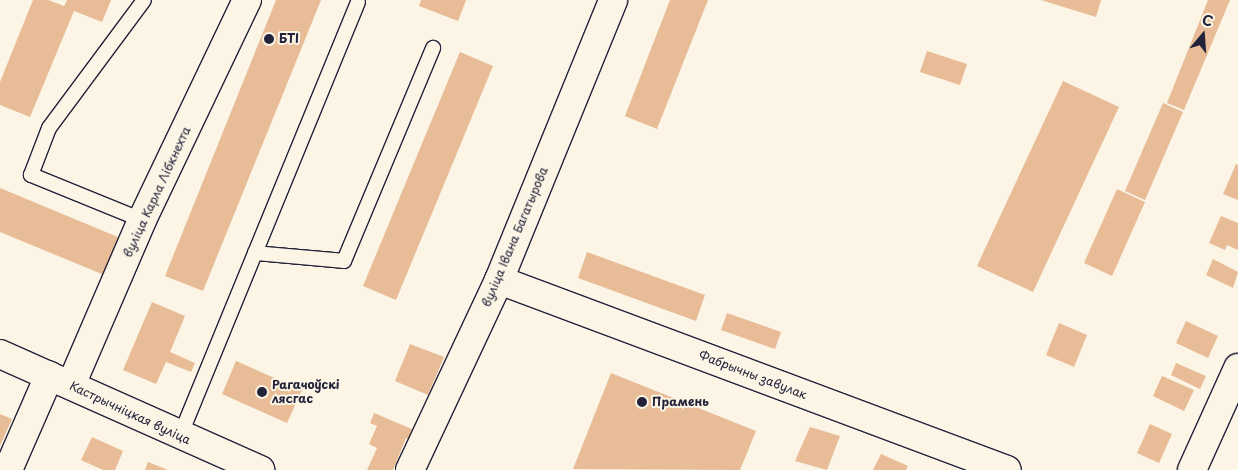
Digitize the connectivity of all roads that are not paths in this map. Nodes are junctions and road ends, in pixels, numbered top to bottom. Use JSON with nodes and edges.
{"nodes":[{"id":1,"x":144,"y":0,"type":"edge"},
{"id":2,"x":247,"y":0,"type":"edge"},
{"id":3,"x":613,"y":0,"type":"edge"},
{"id":4,"x":358,"y":2,"type":"dead end"},
{"id":5,"x":433,"y":48,"type":"dead end"},
{"id":6,"x":142,"y":220,"type":"junction"},
{"id":7,"x":255,"y":253,"type":"junction"},
{"id":8,"x":499,"y":280,"type":"junction"},
{"id":9,"x":0,"y":354,"type":"edge"},
{"id":10,"x":1238,"y":368,"type":"edge"},
{"id":11,"x":60,"y":381,"type":"junction"},
{"id":12,"x":180,"y":436,"type":"junction"},
{"id":13,"x":8,"y":470,"type":"edge"},
{"id":14,"x":260,"y":470,"type":"edge"},
{"id":15,"x":410,"y":470,"type":"edge"},
{"id":16,"x":1007,"y":470,"type":"edge"},
{"id":17,"x":1192,"y":470,"type":"edge"}],
"edges":[{"from":1,"to":6,"type":"lane"},
{"from":2,"to":6,"type":"street","name":"вуліца Карла Лібкнехта"},
{"from":3,"to":8,"type":"street","name":"вуліца Івана Багатырова"},
{"from":4,"to":7,"type":"lane"},
{"from":5,"to":7,"type":"lane"},
{"from":6,"to":11,"type":"street","name":"вуліца Карла Лібкнехта"},
{"from":7,"to":12,"type":"lane"},
{"from":8,"to":15,"type":"street","name":"вуліца Івана Багатырова"},
{"from":8,"to":16,"type":"street","name":"Фабрычны завулак"},
{"from":9,"to":11,"type":"street","name":"Кастрычніцкая вуліца"},
{"from":10,"to":17,"type":"street"},
{"from":11,"to":12,"type":"street","name":"Кастрычніцкая вуліца"},
{"from":11,"to":13,"type":"street","name":"вуліца Карла Лібкнехта"},
{"from":12,"to":14,"type":"street","name":"Кастрычніцкая вуліца"}]}
